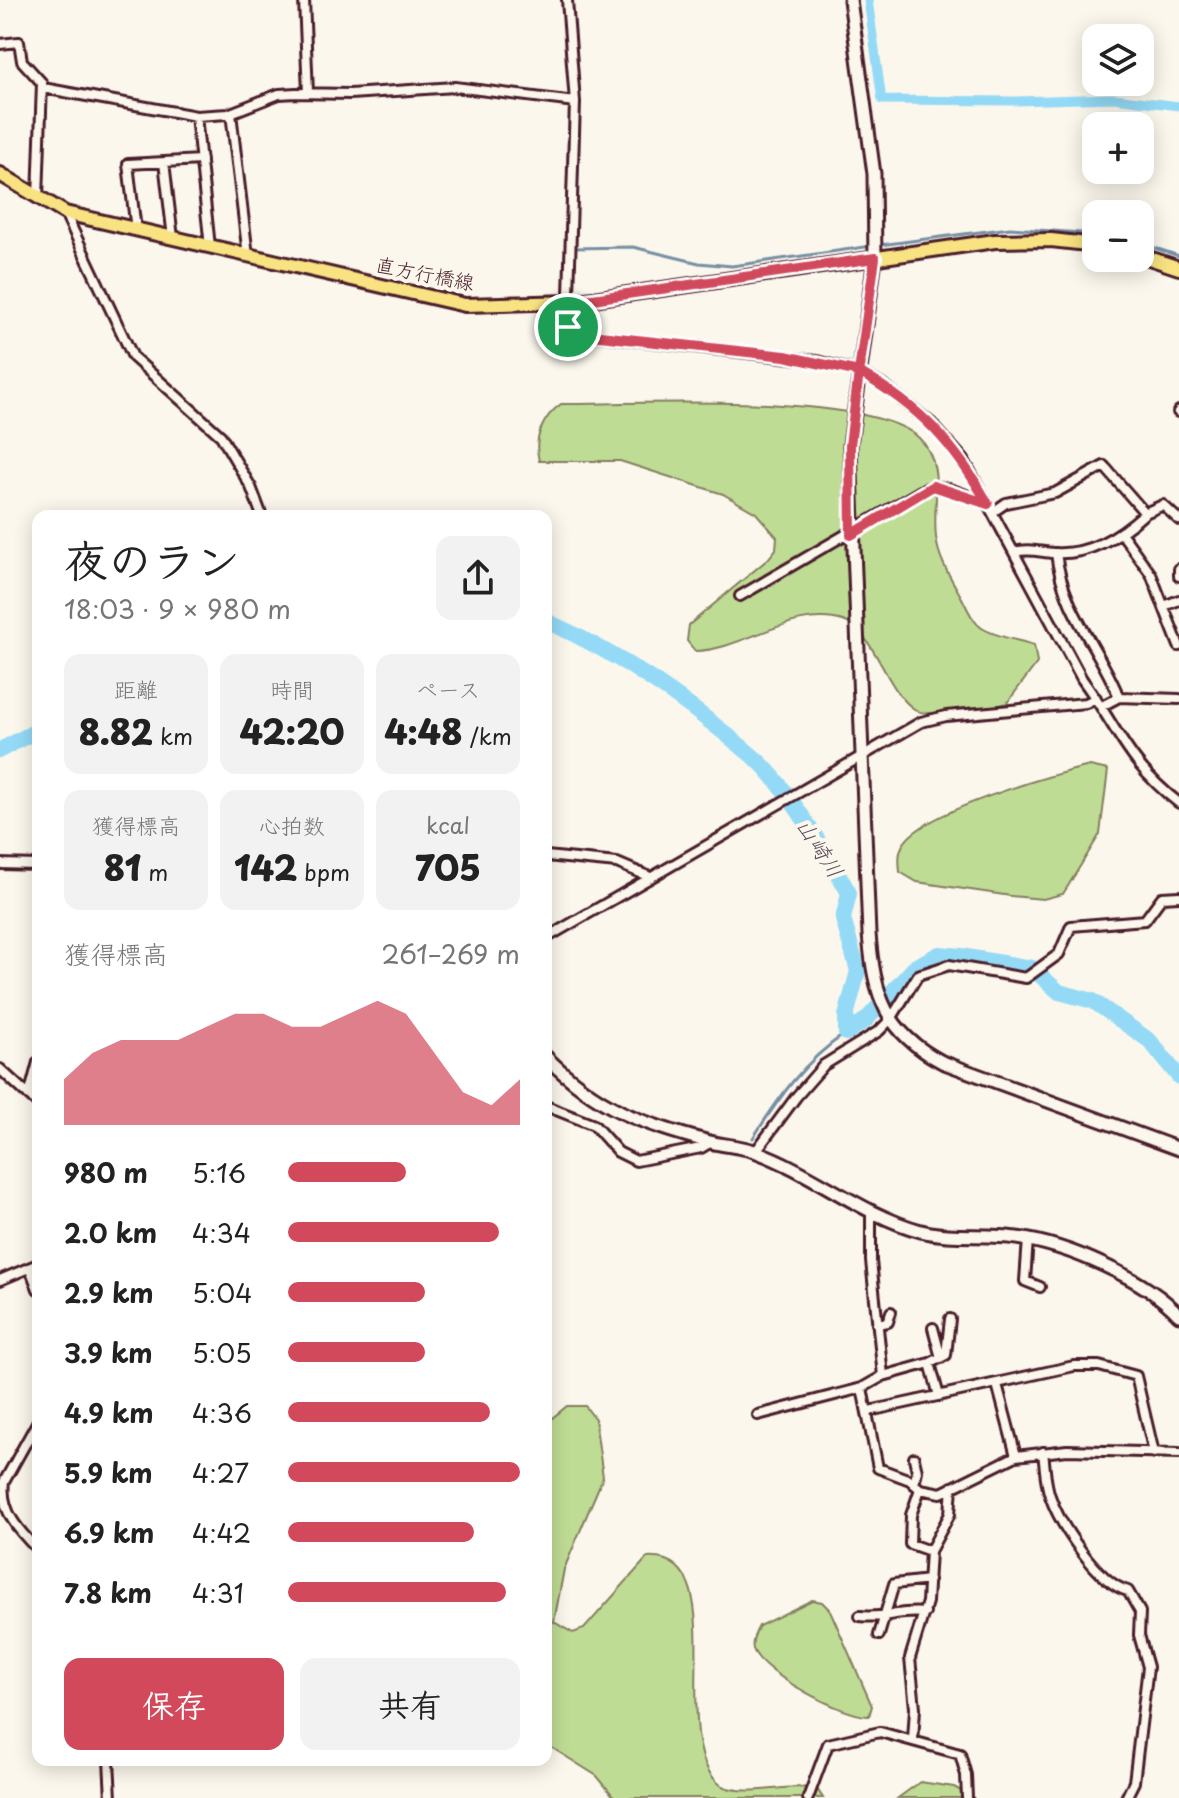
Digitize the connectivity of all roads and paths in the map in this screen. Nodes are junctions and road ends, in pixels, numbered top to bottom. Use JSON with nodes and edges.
{"nodes":[{"id":1,"x":304,"y":0,"type":"edge"},
{"id":2,"x":567,"y":0,"type":"edge"},
{"id":3,"x":850,"y":0,"type":"edge"},
{"id":4,"x":0,"y":44,"type":"edge"},
{"id":5,"x":43,"y":88,"type":"junction"},
{"id":6,"x":308,"y":93,"type":"junction"},
{"id":7,"x":575,"y":102,"type":"junction"},
{"id":8,"x":231,"y":113,"type":"junction"},
{"id":9,"x":196,"y":116,"type":"junction"},
{"id":10,"x":201,"y":160,"type":"junction"},
{"id":11,"x":164,"y":162,"type":"junction"},
{"id":12,"x":0,"y":174,"type":"edge"},
{"id":13,"x":38,"y":199,"type":"junction"},
{"id":14,"x":65,"y":213,"type":"junction"},
{"id":15,"x":136,"y":230,"type":"junction"},
{"id":16,"x":173,"y":238,"type":"junction"},
{"id":17,"x":1082,"y":243,"type":"edge"},
{"id":18,"x":210,"y":247,"type":"junction"},
{"id":19,"x":248,"y":256,"type":"junction"},
{"id":20,"x":875,"y":258,"type":"junction"},
{"id":21,"x":1154,"y":260,"type":"edge"},
{"id":22,"x":1179,"y":268,"type":"edge"},
{"id":23,"x":572,"y":302,"type":"junction"},
{"id":24,"x":859,"y":372,"type":"junction"},
{"id":25,"x":991,"y":508,"type":"junction"},
{"id":26,"x":260,"y":510,"type":"edge"},
{"id":27,"x":1145,"y":513,"type":"junction"},
{"id":28,"x":1179,"y":520,"type":"edge"},
{"id":29,"x":1122,"y":534,"type":"junction"},
{"id":30,"x":851,"y":535,"type":"junction"},
{"id":31,"x":1015,"y":552,"type":"junction"},
{"id":32,"x":1056,"y":553,"type":"junction"},
{"id":33,"x":1179,"y":569,"type":"edge"},
{"id":34,"x":1179,"y":576,"type":"edge"},
{"id":35,"x":740,"y":596,"type":"dead end"},
{"id":36,"x":1179,"y":600,"type":"edge"},
{"id":37,"x":1164,"y":606,"type":"junction"},
{"id":38,"x":1179,"y":646,"type":"edge"},
{"id":39,"x":1119,"y":697,"type":"junction"},
{"id":40,"x":1179,"y":699,"type":"edge"},
{"id":41,"x":1099,"y":702,"type":"junction"},
{"id":42,"x":861,"y":755,"type":"junction"},
{"id":43,"x":1179,"y":803,"type":"edge"},
{"id":44,"x":552,"y":857,"type":"edge"},
{"id":45,"x":0,"y":864,"type":"edge"},
{"id":46,"x":32,"y":865,"type":"edge"},
{"id":47,"x":650,"y":877,"type":"junction"},
{"id":48,"x":1179,"y":896,"type":"edge"},
{"id":49,"x":552,"y":934,"type":"edge"},
{"id":50,"x":889,"y":1017,"type":"junction"},
{"id":51,"x":552,"y":1062,"type":"edge"},
{"id":52,"x":0,"y":1069,"type":"edge"},
{"id":53,"x":32,"y":1085,"type":"edge"},
{"id":54,"x":29,"y":1096,"type":"junction"},
{"id":55,"x":32,"y":1099,"type":"edge"},
{"id":56,"x":552,"y":1108,"type":"edge"},
{"id":57,"x":711,"y":1142,"type":"junction"},
{"id":58,"x":1179,"y":1149,"type":"edge"},
{"id":59,"x":756,"y":1151,"type":"junction"},
{"id":60,"x":871,"y":1210,"type":"junction"},
{"id":61,"x":1028,"y":1239,"type":"junction"},
{"id":62,"x":32,"y":1267,"type":"edge"},
{"id":63,"x":0,"y":1280,"type":"edge"},
{"id":64,"x":1040,"y":1287,"type":"dead end"},
{"id":65,"x":891,"y":1312,"type":"dead end"},
{"id":66,"x":1179,"y":1315,"type":"edge"},
{"id":67,"x":950,"y":1319,"type":"dead end"},
{"id":68,"x":877,"y":1324,"type":"junction"},
{"id":69,"x":933,"y":1328,"type":"dead end"},
{"id":70,"x":941,"y":1358,"type":"junction"},
{"id":71,"x":930,"y":1363,"type":"junction"},
{"id":72,"x":883,"y":1376,"type":"junction"},
{"id":73,"x":997,"y":1384,"type":"junction"},
{"id":74,"x":862,"y":1388,"type":"junction"},
{"id":75,"x":939,"y":1396,"type":"junction"},
{"id":76,"x":869,"y":1411,"type":"junction"},
{"id":77,"x":758,"y":1415,"type":"dead end"},
{"id":78,"x":32,"y":1432,"type":"edge"},
{"id":79,"x":1043,"y":1452,"type":"junction"},
{"id":80,"x":1154,"y":1453,"type":"junction"},
{"id":81,"x":1179,"y":1453,"type":"edge"},
{"id":82,"x":1016,"y":1456,"type":"junction"},
{"id":83,"x":914,"y":1458,"type":"dead end"},
{"id":84,"x":917,"y":1487,"type":"junction"},
{"id":85,"x":952,"y":1487,"type":"junction"},
{"id":86,"x":32,"y":1543,"type":"edge"},
{"id":87,"x":930,"y":1551,"type":"junction"},
{"id":88,"x":929,"y":1580,"type":"junction"},
{"id":89,"x":925,"y":1613,"type":"junction"},
{"id":90,"x":860,"y":1616,"type":"dead end"},
{"id":91,"x":884,"y":1619,"type":"junction"},
{"id":92,"x":879,"y":1635,"type":"dead end"},
{"id":93,"x":913,"y":1740,"type":"junction"},
{"id":94,"x":109,"y":1766,"type":"edge"},
{"id":95,"x":111,"y":1798,"type":"edge"},
{"id":96,"x":808,"y":1798,"type":"edge"},
{"id":97,"x":967,"y":1798,"type":"edge"},
{"id":98,"x":1126,"y":1798,"type":"edge"}],
"edges":[{"from":1,"to":6,"type":"street"},
{"from":2,"to":7,"type":"street"},
{"from":3,"to":20,"type":"street"},
{"from":4,"to":5,"type":"street"},
{"from":5,"to":9,"type":"street"},
{"from":5,"to":13,"type":"street"},
{"from":6,"to":7,"type":"street"},
{"from":6,"to":8,"type":"street"},
{"from":7,"to":23,"type":"street"},
{"from":8,"to":9,"type":"street"},
{"from":8,"to":19,"type":"street"},
{"from":9,"to":10,"type":"street"},
{"from":10,"to":11,"type":"street"},
{"from":10,"to":18,"type":"street"},
{"from":11,"to":15,"type":"street"},
{"from":11,"to":16,"type":"street"},
{"from":12,"to":13,"type":"main road","name":"直方行橋線"},
{"from":13,"to":14,"type":"main road","name":"直方行橋線"},
{"from":14,"to":15,"type":"main road","name":"直方行橋線"},
{"from":14,"to":26,"type":"street"},
{"from":15,"to":16,"type":"main road","name":"直方行橋線"},
{"from":16,"to":18,"type":"main road","name":"直方行橋線"},
{"from":17,"to":20,"type":"main road","name":"直方行橋線"},
{"from":18,"to":19,"type":"main road","name":"直方行橋線"},
{"from":19,"to":23,"type":"main road","name":"直方行橋線"},
{"from":20,"to":23,"type":"main road","name":"直方行橋線"},
{"from":20,"to":24,"type":"street"},
{"from":21,"to":22,"type":"main road"},
{"from":23,"to":24,"type":"street"},
{"from":24,"to":25,"type":"street"},
{"from":24,"to":30,"type":"street"},
{"from":25,"to":27,"type":"street"},
{"from":25,"to":30,"type":"street"},
{"from":25,"to":31,"type":"street"},
{"from":27,"to":28,"type":"street"},
{"from":27,"to":29,"type":"street"},
{"from":29,"to":32,"type":"street"},
{"from":29,"to":37,"type":"street"},
{"from":30,"to":35,"type":"street"},
{"from":30,"to":42,"type":"street"},
{"from":31,"to":32,"type":"street"},
{"from":31,"to":41,"type":"street"},
{"from":32,"to":39,"type":"street"},
{"from":33,"to":34,"type":"street"},
{"from":36,"to":37,"type":"street"},
{"from":37,"to":38,"type":"street"},
{"from":39,"to":40,"type":"street"},
{"from":39,"to":41,"type":"street"},
{"from":41,"to":42,"type":"street"},
{"from":41,"to":43,"type":"street"},
{"from":42,"to":47,"type":"street"},
{"from":42,"to":50,"type":"street"},
{"from":44,"to":47,"type":"street"},
{"from":45,"to":46,"type":"street"},
{"from":47,"to":49,"type":"street"},
{"from":48,"to":50,"type":"street"},
{"from":50,"to":58,"type":"street"},
{"from":50,"to":59,"type":"street"},
{"from":51,"to":57,"type":"street"},
{"from":52,"to":54,"type":"street"},
{"from":53,"to":54,"type":"street"},
{"from":54,"to":55,"type":"street"},
{"from":56,"to":57,"type":"street"},
{"from":57,"to":59,"type":"street"},
{"from":59,"to":60,"type":"street"},
{"from":60,"to":61,"type":"street"},
{"from":60,"to":68,"type":"street"},
{"from":61,"to":64,"type":"street"},
{"from":61,"to":66,"type":"street"},
{"from":62,"to":63,"type":"street"},
{"from":65,"to":68,"type":"street"},
{"from":67,"to":70,"type":"street"},
{"from":68,"to":72,"type":"street"},
{"from":69,"to":70,"type":"street"},
{"from":70,"to":71,"type":"street"},
{"from":71,"to":72,"type":"street"},
{"from":71,"to":75,"type":"street"},
{"from":72,"to":74,"type":"street"},
{"from":73,"to":75,"type":"street"},
{"from":73,"to":80,"type":"street"},
{"from":73,"to":82,"type":"street"},
{"from":74,"to":76,"type":"street"},
{"from":74,"to":77,"type":"street"},
{"from":75,"to":76,"type":"street"},
{"from":76,"to":84,"type":"street"},
{"from":78,"to":86,"type":"street"},
{"from":79,"to":80,"type":"street"},
{"from":79,"to":82,"type":"street"},
{"from":79,"to":98,"type":"street"},
{"from":80,"to":81,"type":"street"},
{"from":82,"to":85,"type":"street"},
{"from":83,"to":84,"type":"street"},
{"from":84,"to":85,"type":"street"},
{"from":84,"to":87,"type":"street"},
{"from":85,"to":87,"type":"street"},
{"from":87,"to":88,"type":"street"},
{"from":88,"to":89,"type":"street"},
{"from":88,"to":91,"type":"street"},
{"from":89,"to":91,"type":"street"},
{"from":89,"to":93,"type":"street"},
{"from":90,"to":91,"type":"street"},
{"from":91,"to":92,"type":"street"},
{"from":93,"to":96,"type":"street"},
{"from":93,"to":97,"type":"street"},
{"from":94,"to":95,"type":"street"}]}
